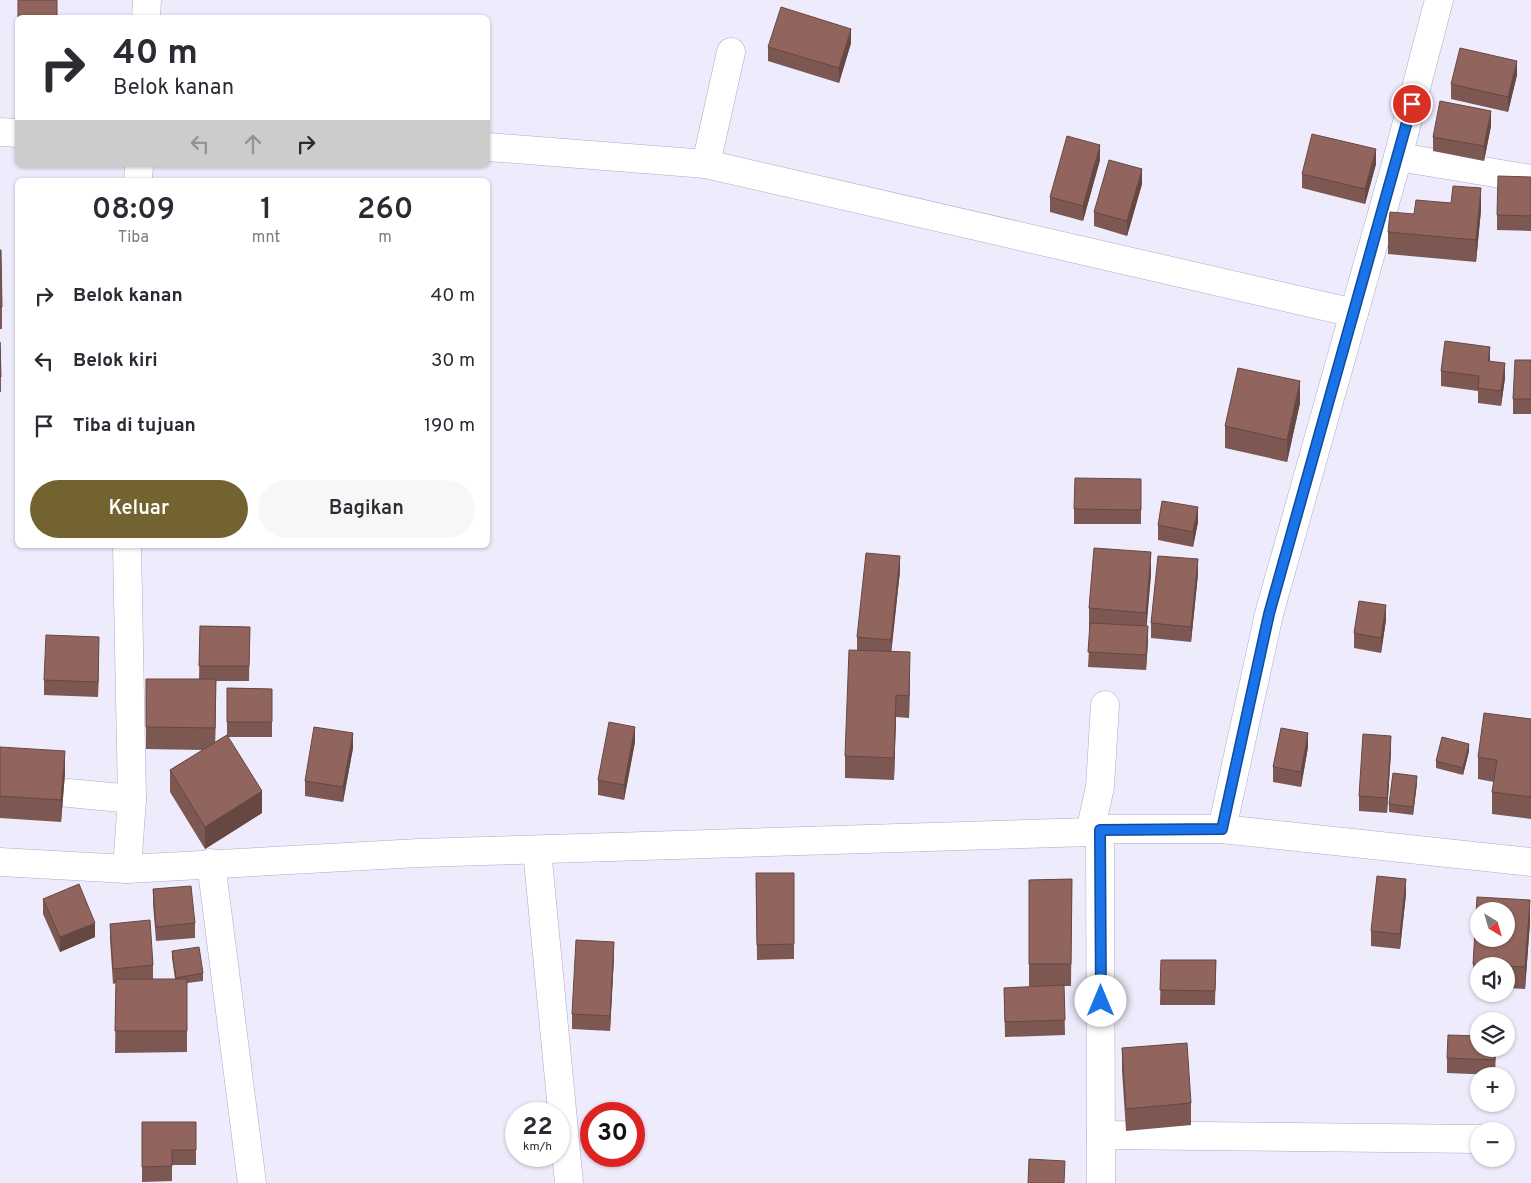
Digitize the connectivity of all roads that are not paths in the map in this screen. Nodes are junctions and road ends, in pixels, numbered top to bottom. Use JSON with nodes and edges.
{"nodes":[{"id":1,"x":147,"y":0,"type":"edge"},
{"id":2,"x":1439,"y":0,"type":"edge"},
{"id":3,"x":146,"y":15,"type":"edge"},
{"id":4,"x":731,"y":52,"type":"dead end"},
{"id":5,"x":0,"y":132,"type":"edge"},
{"id":6,"x":15,"y":133,"type":"edge"},
{"id":7,"x":490,"y":147,"type":"edge"},
{"id":8,"x":1398,"y":157,"type":"junction"},
{"id":9,"x":706,"y":164,"type":"junction"},
{"id":10,"x":1531,"y":179,"type":"edge"},
{"id":11,"x":1354,"y":313,"type":"junction"},
{"id":12,"x":128,"y":548,"type":"edge"},
{"id":13,"x":1104,"y":705,"type":"dead end"},
{"id":14,"x":69,"y":793,"type":"dead end"},
{"id":15,"x":132,"y":799,"type":"junction"},
{"id":16,"x":1222,"y":829,"type":"junction"},
{"id":17,"x":1095,"y":831,"type":"junction"},
{"id":18,"x":537,"y":850,"type":"junction"},
{"id":19,"x":0,"y":862,"type":"edge"},
{"id":20,"x":1531,"y":862,"type":"edge"},
{"id":21,"x":211,"y":864,"type":"junction"},
{"id":22,"x":127,"y":869,"type":"junction"},
{"id":23,"x":1102,"y":1135,"type":"junction"},
{"id":24,"x":1470,"y":1139,"type":"edge"},
{"id":25,"x":252,"y":1183,"type":"edge"},
{"id":26,"x":569,"y":1183,"type":"edge"},
{"id":27,"x":1101,"y":1183,"type":"edge"}],
"edges":[{"from":1,"to":3,"type":"street"},
{"from":2,"to":8,"type":"street"},
{"from":4,"to":9,"type":"street"},
{"from":5,"to":6,"type":"street"},
{"from":7,"to":9,"type":"street"},
{"from":8,"to":10,"type":"street"},
{"from":8,"to":11,"type":"street"},
{"from":9,"to":11,"type":"street"},
{"from":11,"to":16,"type":"street"},
{"from":12,"to":15,"type":"street"},
{"from":13,"to":17,"type":"street"},
{"from":14,"to":15,"type":"street"},
{"from":15,"to":22,"type":"street"},
{"from":16,"to":17,"type":"street"},
{"from":16,"to":20,"type":"street"},
{"from":17,"to":18,"type":"street"},
{"from":17,"to":23,"type":"street"},
{"from":18,"to":21,"type":"street"},
{"from":18,"to":26,"type":"street"},
{"from":19,"to":22,"type":"street"},
{"from":21,"to":22,"type":"street"},
{"from":21,"to":25,"type":"street"},
{"from":23,"to":24,"type":"street"},
{"from":23,"to":27,"type":"street"}]}
